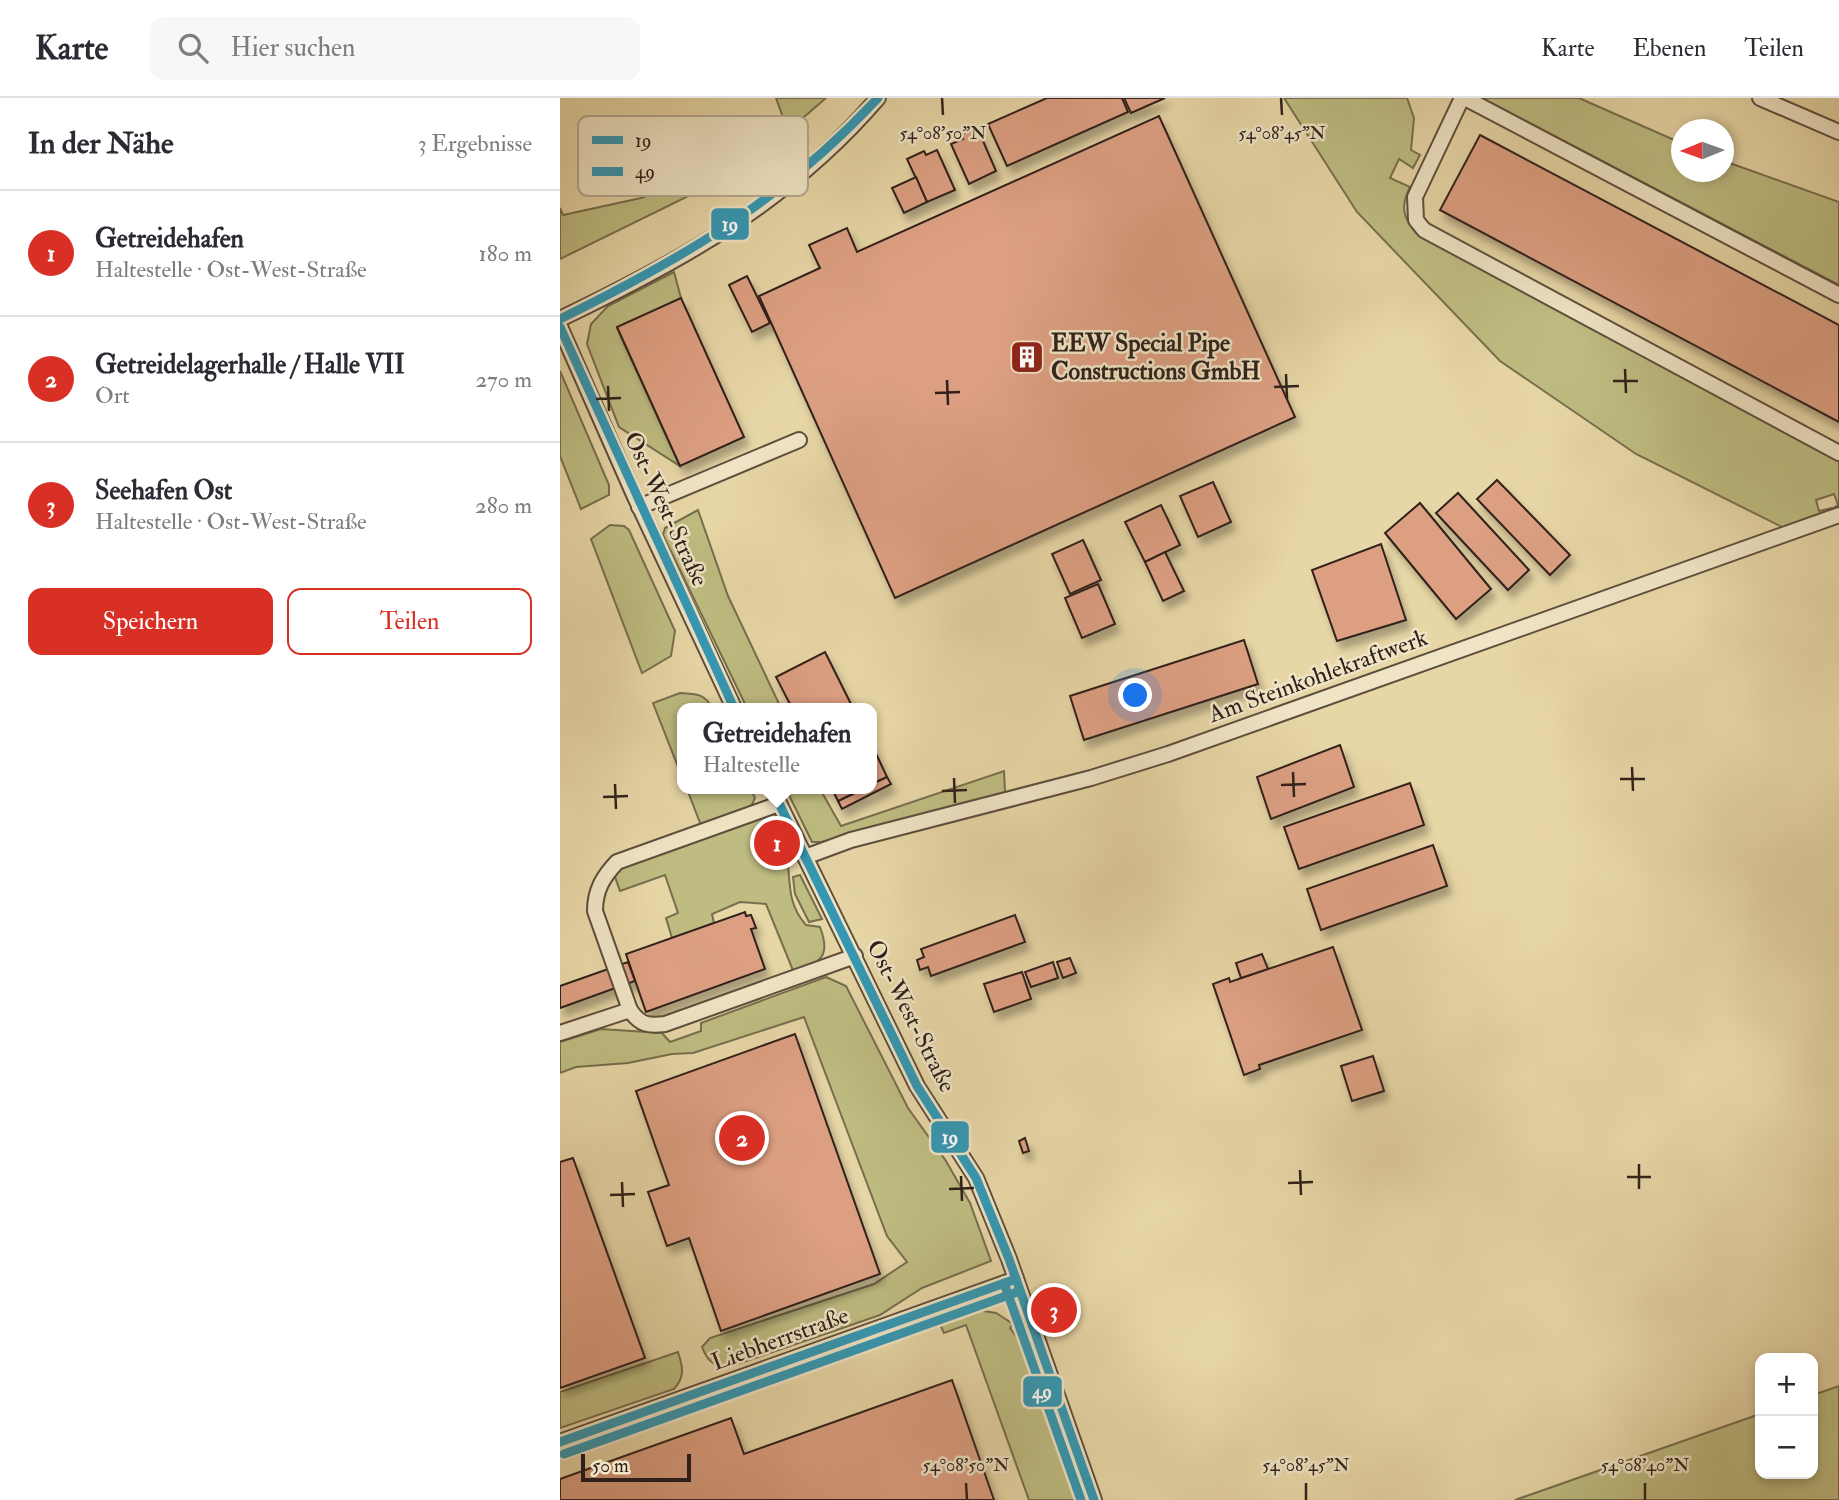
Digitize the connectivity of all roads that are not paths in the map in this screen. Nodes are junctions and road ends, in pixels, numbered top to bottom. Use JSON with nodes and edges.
{"nodes":[{"id":1,"x":878,"y":98,"type":"edge"},
{"id":2,"x":1464,"y":98,"type":"edge"},
{"id":3,"x":1760,"y":98,"type":"edge"},
{"id":4,"x":1839,"y":132,"type":"edge"},
{"id":5,"x":808,"y":165,"type":"edge"},
{"id":6,"x":772,"y":196,"type":"edge"},
{"id":7,"x":1839,"y":295,"type":"edge"},
{"id":8,"x":560,"y":319,"type":"edge"},
{"id":9,"x":560,"y":327,"type":"edge"},
{"id":10,"x":799,"y":440,"type":"dead end"},
{"id":11,"x":1839,"y":453,"type":"edge"},
{"id":12,"x":639,"y":507,"type":"junction"},
{"id":13,"x":1839,"y":515,"type":"edge"},
{"id":14,"x":732,"y":703,"type":"edge"},
{"id":15,"x":774,"y":794,"type":"edge"},
{"id":16,"x":779,"y":804,"type":"junction"},
{"id":17,"x":806,"y":857,"type":"junction"},
{"id":18,"x":855,"y":956,"type":"junction"},
{"id":19,"x":630,"y":1010,"type":"junction"},
{"id":20,"x":560,"y":1033,"type":"edge"},
{"id":21,"x":1016,"y":1279,"type":"junction"},
{"id":22,"x":560,"y":1442,"type":"edge"},
{"id":23,"x":1094,"y":1500,"type":"edge"}],
"edges":[{"from":1,"to":5,"type":"street"},
{"from":2,"to":7,"type":"street"},
{"from":2,"to":11,"type":"street"},
{"from":3,"to":4,"type":"street"},
{"from":6,"to":8,"type":"street"},
{"from":9,"to":12,"type":"street","name":"Ost-West-Straße"},
{"from":10,"to":12,"type":"street"},
{"from":12,"to":14,"type":"street","name":"Ost-West-Straße"},
{"from":13,"to":17,"type":"street","name":"Am Steinkohlekraftwerk"},
{"from":15,"to":16,"type":"street","name":"Ost-West-Straße"},
{"from":16,"to":17,"type":"street","name":"Ost-West-Straße"},
{"from":16,"to":19,"type":"street"},
{"from":17,"to":18,"type":"street","name":"Ost-West-Straße"},
{"from":18,"to":19,"type":"street"},
{"from":18,"to":21,"type":"street","name":"Ost-West-Straße"},
{"from":19,"to":20,"type":"street"},
{"from":21,"to":22,"type":"street","name":"Liebherrstraße"},
{"from":21,"to":23,"type":"street","name":"Ost-West-Straße"}]}
